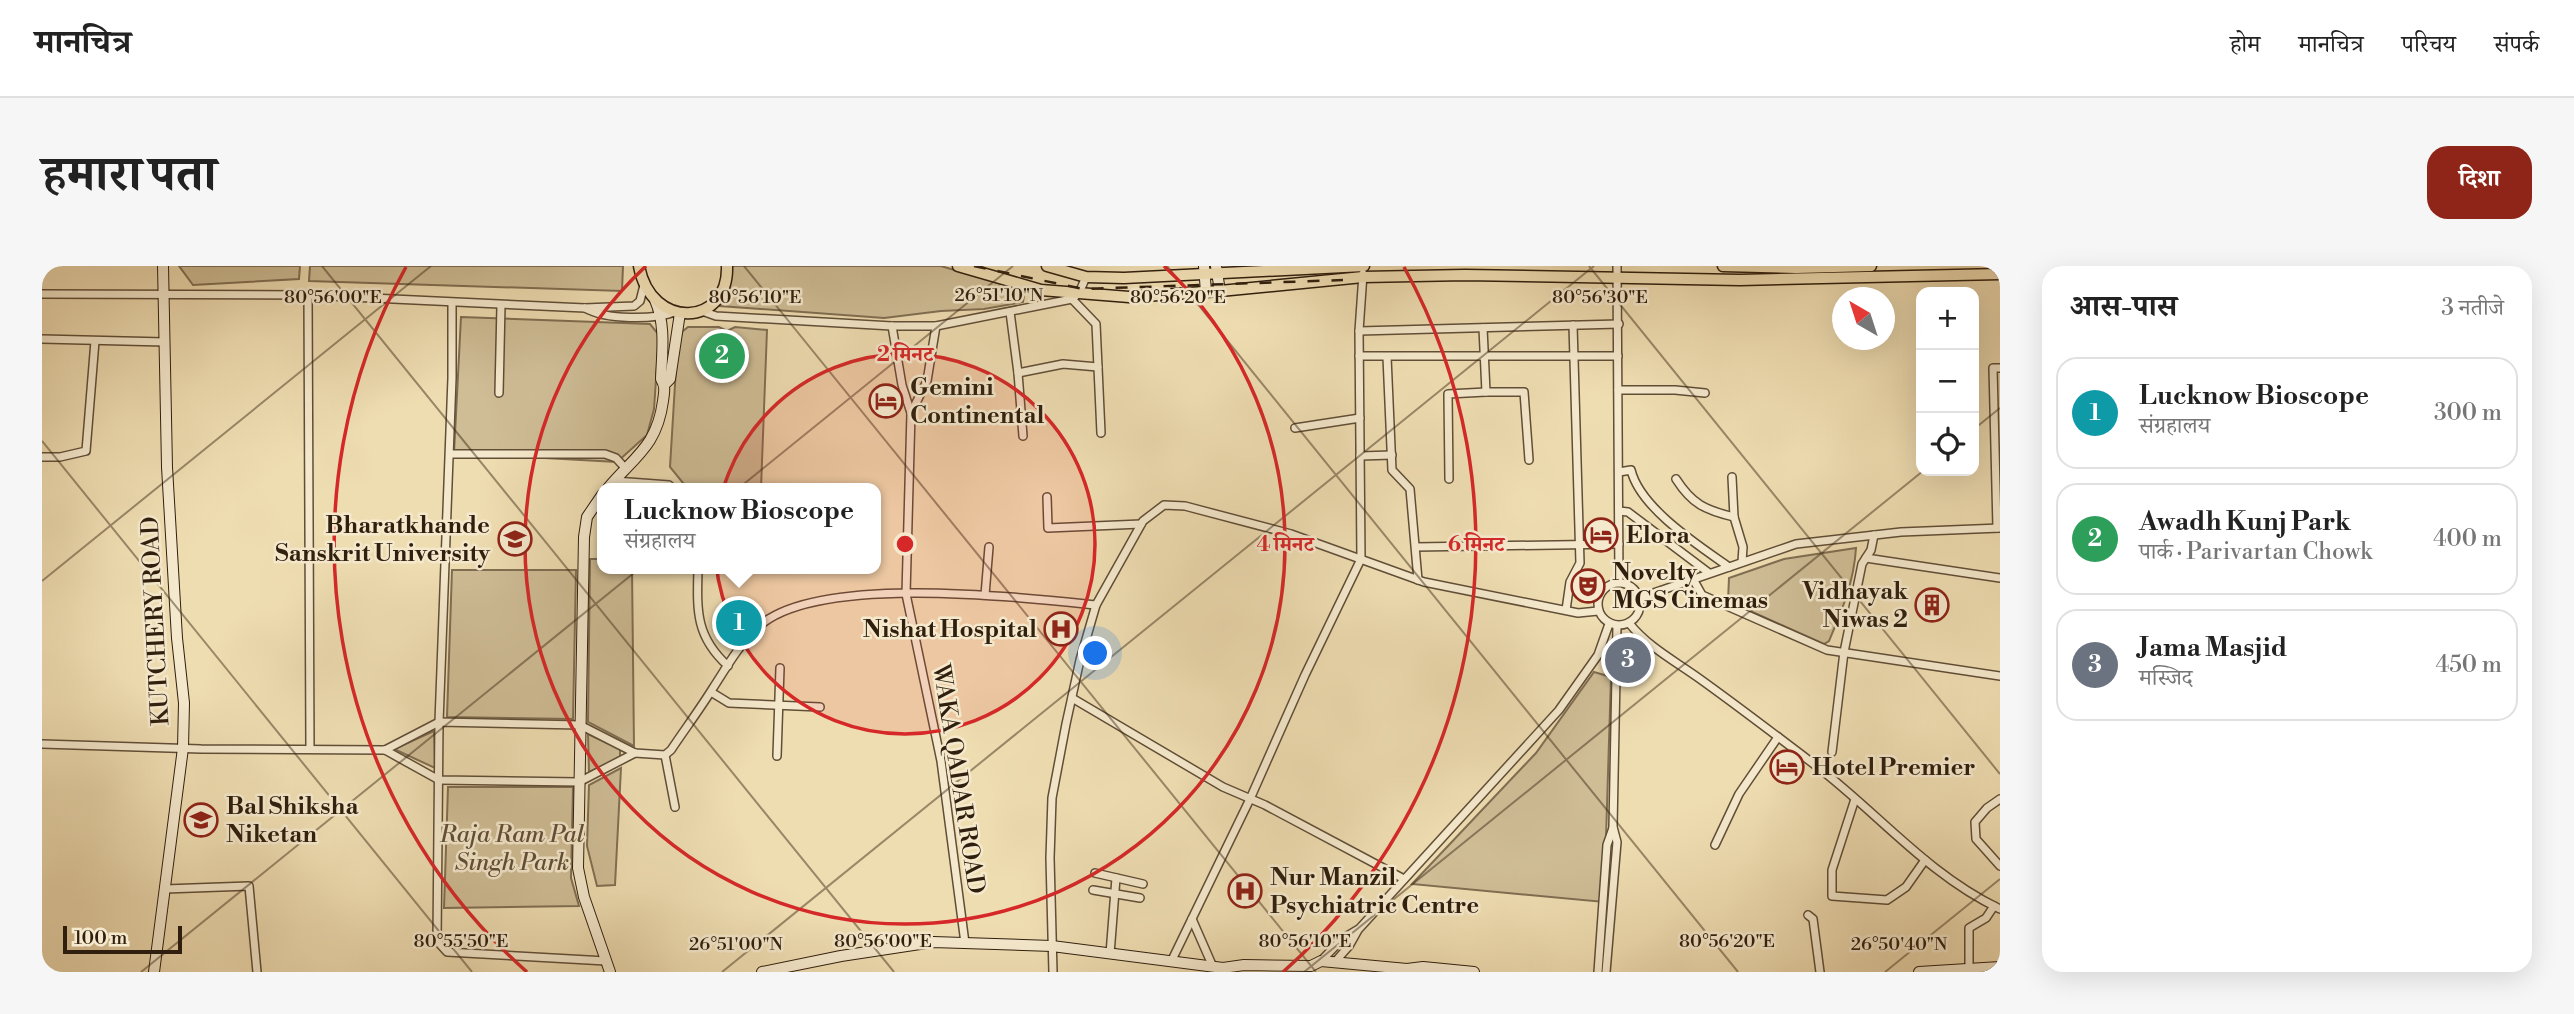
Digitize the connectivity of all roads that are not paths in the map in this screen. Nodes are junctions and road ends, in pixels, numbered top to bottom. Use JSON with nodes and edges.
{"nodes":[{"id":1,"x":163,"y":266,"type":"edge"},
{"id":2,"x":639,"y":266,"type":"edge"},
{"id":3,"x":727,"y":266,"type":"edge"},
{"id":4,"x":958,"y":266,"type":"edge"},
{"id":5,"x":1047,"y":266,"type":"edge"},
{"id":6,"x":1617,"y":266,"type":"edge"},
{"id":7,"x":1726,"y":266,"type":"edge"},
{"id":8,"x":1871,"y":266,"type":"edge"},
{"id":9,"x":1739,"y":267,"type":"edge"},
{"id":10,"x":1217,"y":269,"type":"edge"},
{"id":11,"x":1204,"y":270,"type":"edge"},
{"id":12,"x":1363,"y":270,"type":"edge"},
{"id":13,"x":2000,"y":274,"type":"edge"},
{"id":14,"x":1086,"y":277,"type":"junction"},
{"id":15,"x":1618,"y":278,"type":"junction"},
{"id":16,"x":1727,"y":280,"type":"junction"},
{"id":17,"x":1740,"y":280,"type":"junction"},
{"id":18,"x":644,"y":285,"type":"junction"},
{"id":19,"x":1220,"y":291,"type":"junction"},
{"id":20,"x":1206,"y":292,"type":"junction"},
{"id":21,"x":42,"y":294,"type":"edge"},
{"id":22,"x":308,"y":295,"type":"junction"},
{"id":23,"x":164,"y":296,"type":"junction"},
{"id":24,"x":1076,"y":296,"type":"junction"},
{"id":25,"x":654,"y":300,"type":"junction"},
{"id":26,"x":452,"y":303,"type":"junction"},
{"id":27,"x":501,"y":305,"type":"junction"},
{"id":28,"x":586,"y":308,"type":"junction"},
{"id":29,"x":702,"y":312,"type":"junction"},
{"id":30,"x":1010,"y":312,"type":"junction"},
{"id":31,"x":678,"y":313,"type":"junction"},
{"id":32,"x":660,"y":317,"type":"junction"},
{"id":33,"x":1619,"y":324,"type":"junction"},
{"id":34,"x":1573,"y":325,"type":"junction"},
{"id":35,"x":892,"y":326,"type":"junction"},
{"id":36,"x":936,"y":326,"type":"junction"},
{"id":37,"x":1483,"y":328,"type":"junction"},
{"id":38,"x":1359,"y":331,"type":"junction"},
{"id":39,"x":42,"y":339,"type":"edge"},
{"id":40,"x":95,"y":341,"type":"junction"},
{"id":41,"x":165,"y":342,"type":"junction"},
{"id":42,"x":1359,"y":356,"type":"junction"},
{"id":43,"x":1618,"y":356,"type":"junction"},
{"id":44,"x":1387,"y":357,"type":"junction"},
{"id":45,"x":1485,"y":357,"type":"junction"},
{"id":46,"x":1574,"y":357,"type":"junction"},
{"id":47,"x":1098,"y":368,"type":"junction"},
{"id":48,"x":2000,"y":368,"type":"edge"},
{"id":49,"x":1018,"y":373,"type":"junction"},
{"id":50,"x":664,"y":385,"type":"junction"},
{"id":51,"x":1618,"y":390,"type":"junction"},
{"id":52,"x":499,"y":393,"type":"dead end"},
{"id":53,"x":1486,"y":393,"type":"junction"},
{"id":54,"x":1705,"y":393,"type":"dead end"},
{"id":55,"x":911,"y":413,"type":"junction"},
{"id":56,"x":1360,"y":418,"type":"junction"},
{"id":57,"x":1294,"y":428,"type":"dead end"},
{"id":58,"x":1101,"y":433,"type":"dead end"},
{"id":59,"x":1023,"y":436,"type":"dead end"},
{"id":60,"x":450,"y":454,"type":"junction"},
{"id":61,"x":1392,"y":454,"type":"junction"},
{"id":62,"x":1360,"y":456,"type":"junction"},
{"id":63,"x":42,"y":457,"type":"edge"},
{"id":64,"x":1529,"y":460,"type":"dead end"},
{"id":65,"x":626,"y":469,"type":"junction"},
{"id":66,"x":1998,"y":469,"type":"edge"},
{"id":67,"x":1619,"y":472,"type":"junction"},
{"id":68,"x":1732,"y":477,"type":"dead end"},
{"id":69,"x":1449,"y":479,"type":"dead end"},
{"id":70,"x":1676,"y":479,"type":"dead end"},
{"id":71,"x":613,"y":483,"type":"edge"},
{"id":72,"x":1047,"y":497,"type":"dead end"},
{"id":73,"x":597,"y":503,"type":"edge"},
{"id":74,"x":1619,"y":510,"type":"junction"},
{"id":75,"x":1734,"y":517,"type":"junction"},
{"id":76,"x":1141,"y":524,"type":"junction"},
{"id":77,"x":1998,"y":528,"type":"edge"},
{"id":78,"x":1874,"y":535,"type":"junction"},
{"id":79,"x":1580,"y":544,"type":"junction"},
{"id":80,"x":1619,"y":544,"type":"junction"},
{"id":81,"x":989,"y":547,"type":"dead end"},
{"id":82,"x":1416,"y":547,"type":"junction"},
{"id":83,"x":1866,"y":558,"type":"junction"},
{"id":84,"x":1361,"y":559,"type":"junction"},
{"id":85,"x":1742,"y":562,"type":"junction"},
{"id":86,"x":1729,"y":567,"type":"junction"},
{"id":87,"x":1709,"y":573,"type":"junction"},
{"id":88,"x":698,"y":574,"type":"edge"},
{"id":89,"x":2000,"y":578,"type":"edge"},
{"id":90,"x":1693,"y":579,"type":"junction"},
{"id":91,"x":1418,"y":580,"type":"junction"},
{"id":92,"x":1619,"y":582,"type":"junction"},
{"id":93,"x":906,"y":594,"type":"junction"},
{"id":94,"x":985,"y":595,"type":"junction"},
{"id":95,"x":1639,"y":598,"type":"junction"},
{"id":96,"x":1096,"y":605,"type":"junction"},
{"id":97,"x":1566,"y":610,"type":"junction"},
{"id":98,"x":1598,"y":611,"type":"junction"},
{"id":99,"x":1629,"y":623,"type":"junction"},
{"id":100,"x":1613,"y":625,"type":"junction"},
{"id":101,"x":1844,"y":652,"type":"junction"},
{"id":102,"x":728,"y":666,"type":"junction"},
{"id":103,"x":780,"y":668,"type":"dead end"},
{"id":104,"x":2000,"y":676,"type":"edge"},
{"id":105,"x":711,"y":692,"type":"junction"},
{"id":106,"x":1072,"y":698,"type":"junction"},
{"id":107,"x":779,"y":706,"type":"junction"},
{"id":108,"x":820,"y":707,"type":"dead end"},
{"id":109,"x":439,"y":722,"type":"junction"},
{"id":110,"x":580,"y":725,"type":"junction"},
{"id":111,"x":1778,"y":737,"type":"junction"},
{"id":112,"x":42,"y":744,"type":"edge"},
{"id":113,"x":183,"y":748,"type":"junction"},
{"id":114,"x":310,"y":749,"type":"junction"},
{"id":115,"x":385,"y":750,"type":"junction"},
{"id":116,"x":1832,"y":752,"type":"dead end"},
{"id":117,"x":635,"y":753,"type":"junction"},
{"id":118,"x":665,"y":755,"type":"junction"},
{"id":119,"x":776,"y":756,"type":"dead end"},
{"id":120,"x":439,"y":780,"type":"junction"},
{"id":121,"x":579,"y":782,"type":"junction"},
{"id":122,"x":1250,"y":799,"type":"junction"},
{"id":123,"x":1855,"y":799,"type":"junction"},
{"id":124,"x":2000,"y":799,"type":"edge"},
{"id":125,"x":675,"y":807,"type":"dead end"},
{"id":126,"x":1613,"y":827,"type":"junction"},
{"id":127,"x":1714,"y":845,"type":"dead end"},
{"id":128,"x":1925,"y":860,"type":"junction"},
{"id":129,"x":2000,"y":866,"type":"edge"},
{"id":130,"x":1096,"y":873,"type":"dead end"},
{"id":131,"x":1116,"y":878,"type":"junction"},
{"id":132,"x":1404,"y":879,"type":"junction"},
{"id":133,"x":1143,"y":884,"type":"dead end"},
{"id":134,"x":165,"y":889,"type":"junction"},
{"id":135,"x":1093,"y":890,"type":"dead end"},
{"id":136,"x":1114,"y":894,"type":"junction"},
{"id":137,"x":1140,"y":898,"type":"dead end"},
{"id":138,"x":1603,"y":904,"type":"junction"},
{"id":139,"x":1612,"y":905,"type":"junction"},
{"id":140,"x":1997,"y":907,"type":"edge"},
{"id":141,"x":1808,"y":915,"type":"dead end"},
{"id":142,"x":1192,"y":919,"type":"junction"},
{"id":143,"x":1358,"y":930,"type":"junction"},
{"id":144,"x":965,"y":943,"type":"junction"},
{"id":145,"x":1052,"y":946,"type":"junction"},
{"id":146,"x":1110,"y":954,"type":"junction"},
{"id":147,"x":606,"y":961,"type":"junction"},
{"id":148,"x":1171,"y":962,"type":"junction"},
{"id":149,"x":1333,"y":964,"type":"junction"},
{"id":150,"x":1322,"y":967,"type":"edge"},
{"id":151,"x":2000,"y":967,"type":"edge"},
{"id":152,"x":1223,"y":970,"type":"edge"},
{"id":153,"x":1409,"y":971,"type":"edge"},
{"id":154,"x":1969,"y":971,"type":"edge"},
{"id":155,"x":154,"y":972,"type":"edge"},
{"id":156,"x":257,"y":972,"type":"edge"},
{"id":157,"x":610,"y":972,"type":"edge"},
{"id":158,"x":762,"y":972,"type":"edge"},
{"id":159,"x":1053,"y":972,"type":"edge"},
{"id":160,"x":1474,"y":972,"type":"edge"},
{"id":161,"x":1598,"y":972,"type":"edge"},
{"id":162,"x":1606,"y":972,"type":"edge"},
{"id":163,"x":1820,"y":972,"type":"edge"},
{"id":164,"x":1919,"y":972,"type":"edge"}],
"edges":[{"from":1,"to":23,"type":"street","name":"KUTCHERY ROAD"},
{"from":2,"to":18,"type":"main road"},
{"from":3,"to":29,"type":"main road"},
{"from":4,"to":24,"type":"main road"},
{"from":5,"to":14,"type":"main road"},
{"from":6,"to":15,"type":"street"},
{"from":7,"to":9,"type":"main road"},
{"from":7,"to":16,"type":"street"},
{"from":8,"to":9,"type":"main road"},
{"from":9,"to":17,"type":"street"},
{"from":10,"to":11,"type":"main road"},
{"from":10,"to":12,"type":"main road"},
{"from":10,"to":19,"type":"street"},
{"from":11,"to":14,"type":"main road"},
{"from":11,"to":20,"type":"street"},
{"from":12,"to":15,"type":"main road"},
{"from":12,"to":19,"type":"main road"},
{"from":12,"to":38,"type":"street"},
{"from":13,"to":17,"type":"main road"},
{"from":14,"to":24,"type":"street"},
{"from":15,"to":16,"type":"main road"},
{"from":15,"to":33,"type":"street"},
{"from":16,"to":17,"type":"main road"},
{"from":18,"to":25,"type":"main road"},
{"from":18,"to":28,"type":"street"},
{"from":19,"to":20,"type":"main road"},
{"from":20,"to":24,"type":"main road"},
{"from":21,"to":23,"type":"street"},
{"from":22,"to":23,"type":"street"},
{"from":22,"to":26,"type":"street"},
{"from":22,"to":114,"type":"street"},
{"from":23,"to":41,"type":"street","name":"KUTCHERY ROAD"},
{"from":24,"to":30,"type":"street"},
{"from":24,"to":47,"type":"street"},
{"from":25,"to":31,"type":"main road"},
{"from":25,"to":32,"type":"street"},
{"from":26,"to":27,"type":"street"},
{"from":26,"to":60,"type":"street"},
{"from":27,"to":28,"type":"street"},
{"from":27,"to":52,"type":"street"},
{"from":28,"to":32,"type":"street"},
{"from":29,"to":31,"type":"main road"},
{"from":29,"to":35,"type":"street"},
{"from":30,"to":36,"type":"street"},
{"from":30,"to":49,"type":"street"},
{"from":31,"to":32,"type":"street"},
{"from":31,"to":50,"type":"street"},
{"from":32,"to":50,"type":"street"},
{"from":33,"to":34,"type":"street"},
{"from":33,"to":43,"type":"street"},
{"from":34,"to":37,"type":"street"},
{"from":34,"to":46,"type":"street"},
{"from":35,"to":36,"type":"street"},
{"from":35,"to":55,"type":"street","name":"WAKA QADAR ROAD"},
{"from":36,"to":55,"type":"street","name":"WAKA QADAR ROAD"},
{"from":37,"to":38,"type":"street"},
{"from":37,"to":45,"type":"street"},
{"from":38,"to":42,"type":"street"},
{"from":39,"to":40,"type":"street"},
{"from":40,"to":41,"type":"street"},
{"from":40,"to":63,"type":"street"},
{"from":41,"to":113,"type":"street","name":"KUTCHERY ROAD"},
{"from":42,"to":44,"type":"street"},
{"from":42,"to":56,"type":"street"},
{"from":43,"to":46,"type":"street"},
{"from":43,"to":51,"type":"street"},
{"from":44,"to":45,"type":"street"},
{"from":44,"to":61,"type":"street"},
{"from":45,"to":46,"type":"street"},
{"from":45,"to":53,"type":"street"},
{"from":46,"to":79,"type":"street"},
{"from":47,"to":49,"type":"street"},
{"from":47,"to":58,"type":"street"},
{"from":48,"to":66,"type":"street"},
{"from":49,"to":59,"type":"street"},
{"from":50,"to":65,"type":"street"},
{"from":51,"to":54,"type":"street"},
{"from":51,"to":67,"type":"street"},
{"from":53,"to":64,"type":"street"},
{"from":53,"to":69,"type":"street"},
{"from":55,"to":93,"type":"street","name":"WAKA QADAR ROAD"},
{"from":56,"to":57,"type":"street"},
{"from":56,"to":62,"type":"street"},
{"from":60,"to":65,"type":"street"},
{"from":60,"to":109,"type":"street"},
{"from":61,"to":62,"type":"street"},
{"from":61,"to":82,"type":"street"},
{"from":62,"to":84,"type":"street"},
{"from":65,"to":71,"type":"street"},
{"from":66,"to":77,"type":"street"},
{"from":67,"to":74,"type":"street"},
{"from":67,"to":86,"type":"street"},
{"from":68,"to":75,"type":"street"},
{"from":70,"to":75,"type":"street"},
{"from":72,"to":76,"type":"street"},
{"from":73,"to":110,"type":"street"},
{"from":74,"to":80,"type":"street"},
{"from":74,"to":87,"type":"street"},
{"from":75,"to":85,"type":"street"},
{"from":76,"to":84,"type":"street"},
{"from":76,"to":96,"type":"street"},
{"from":77,"to":78,"type":"street"},
{"from":78,"to":83,"type":"street"},
{"from":78,"to":85,"type":"street"},
{"from":79,"to":80,"type":"street"},
{"from":79,"to":82,"type":"street"},
{"from":79,"to":97,"type":"street"},
{"from":80,"to":92,"type":"street"},
{"from":81,"to":94,"type":"street"},
{"from":82,"to":91,"type":"street"},
{"from":83,"to":89,"type":"street"},
{"from":83,"to":101,"type":"street"},
{"from":84,"to":91,"type":"street"},
{"from":84,"to":122,"type":"street"},
{"from":85,"to":86,"type":"street"},
{"from":86,"to":87,"type":"street"},
{"from":87,"to":90,"type":"street"},
{"from":88,"to":102,"type":"street"},
{"from":90,"to":95,"type":"street"},
{"from":90,"to":101,"type":"street"},
{"from":91,"to":97,"type":"street"},
{"from":92,"to":95,"type":"street"},
{"from":92,"to":98,"type":"street"},
{"from":93,"to":94,"type":"street"},
{"from":93,"to":102,"type":"street"},
{"from":93,"to":144,"type":"street","name":"WAKA QADAR ROAD"},
{"from":94,"to":96,"type":"street"},
{"from":95,"to":99,"type":"street"},
{"from":96,"to":106,"type":"street"},
{"from":97,"to":98,"type":"street"},
{"from":98,"to":100,"type":"street"},
{"from":99,"to":100,"type":"street"},
{"from":99,"to":111,"type":"street"},
{"from":100,"to":126,"type":"street"},
{"from":100,"to":132,"type":"street"},
{"from":101,"to":104,"type":"street"},
{"from":101,"to":116,"type":"street"},
{"from":102,"to":105,"type":"street"},
{"from":103,"to":107,"type":"street"},
{"from":105,"to":107,"type":"street"},
{"from":105,"to":118,"type":"street"},
{"from":106,"to":122,"type":"street"},
{"from":106,"to":145,"type":"street"},
{"from":107,"to":108,"type":"street"},
{"from":107,"to":119,"type":"street"},
{"from":109,"to":110,"type":"street"},
{"from":109,"to":115,"type":"street"},
{"from":109,"to":120,"type":"street"},
{"from":110,"to":117,"type":"street"},
{"from":110,"to":121,"type":"street"},
{"from":111,"to":123,"type":"street"},
{"from":111,"to":127,"type":"street"},
{"from":112,"to":113,"type":"street"},
{"from":113,"to":114,"type":"street"},
{"from":113,"to":134,"type":"street","name":"KUTCHERY ROAD"},
{"from":114,"to":115,"type":"street"},
{"from":115,"to":120,"type":"street"},
{"from":117,"to":118,"type":"street"},
{"from":117,"to":121,"type":"street"},
{"from":118,"to":125,"type":"street"},
{"from":120,"to":121,"type":"street"},
{"from":120,"to":147,"type":"street"},
{"from":121,"to":147,"type":"street"},
{"from":122,"to":132,"type":"street"},
{"from":122,"to":142,"type":"street"},
{"from":123,"to":128,"type":"street"},
{"from":123,"to":128,"type":"street"},
{"from":124,"to":129,"type":"street"},
{"from":126,"to":138,"type":"street"},
{"from":126,"to":139,"type":"street"},
{"from":128,"to":140,"type":"street"},
{"from":130,"to":131,"type":"street"},
{"from":131,"to":133,"type":"street"},
{"from":131,"to":136,"type":"street"},
{"from":132,"to":143,"type":"street"},
{"from":134,"to":155,"type":"street","name":"KUTCHERY ROAD"},
{"from":134,"to":156,"type":"street"},
{"from":135,"to":136,"type":"street"},
{"from":136,"to":137,"type":"street"},
{"from":136,"to":146,"type":"street"},
{"from":138,"to":139,"type":"street"},
{"from":138,"to":161,"type":"street"},
{"from":139,"to":162,"type":"street"},
{"from":140,"to":154,"type":"street"},
{"from":141,"to":163,"type":"street"},
{"from":142,"to":148,"type":"street"},
{"from":142,"to":152,"type":"street"},
{"from":143,"to":149,"type":"street"},
{"from":143,"to":150,"type":"street"},
{"from":144,"to":145,"type":"street"},
{"from":144,"to":158,"type":"street"},
{"from":145,"to":146,"type":"street"},
{"from":145,"to":159,"type":"street"},
{"from":146,"to":148,"type":"street"},
{"from":147,"to":157,"type":"street"},
{"from":148,"to":152,"type":"street"},
{"from":149,"to":150,"type":"street"},
{"from":149,"to":153,"type":"street"},
{"from":150,"to":152,"type":"street"},
{"from":151,"to":154,"type":"street"},
{"from":153,"to":160,"type":"street"},
{"from":154,"to":164,"type":"street"}]}
